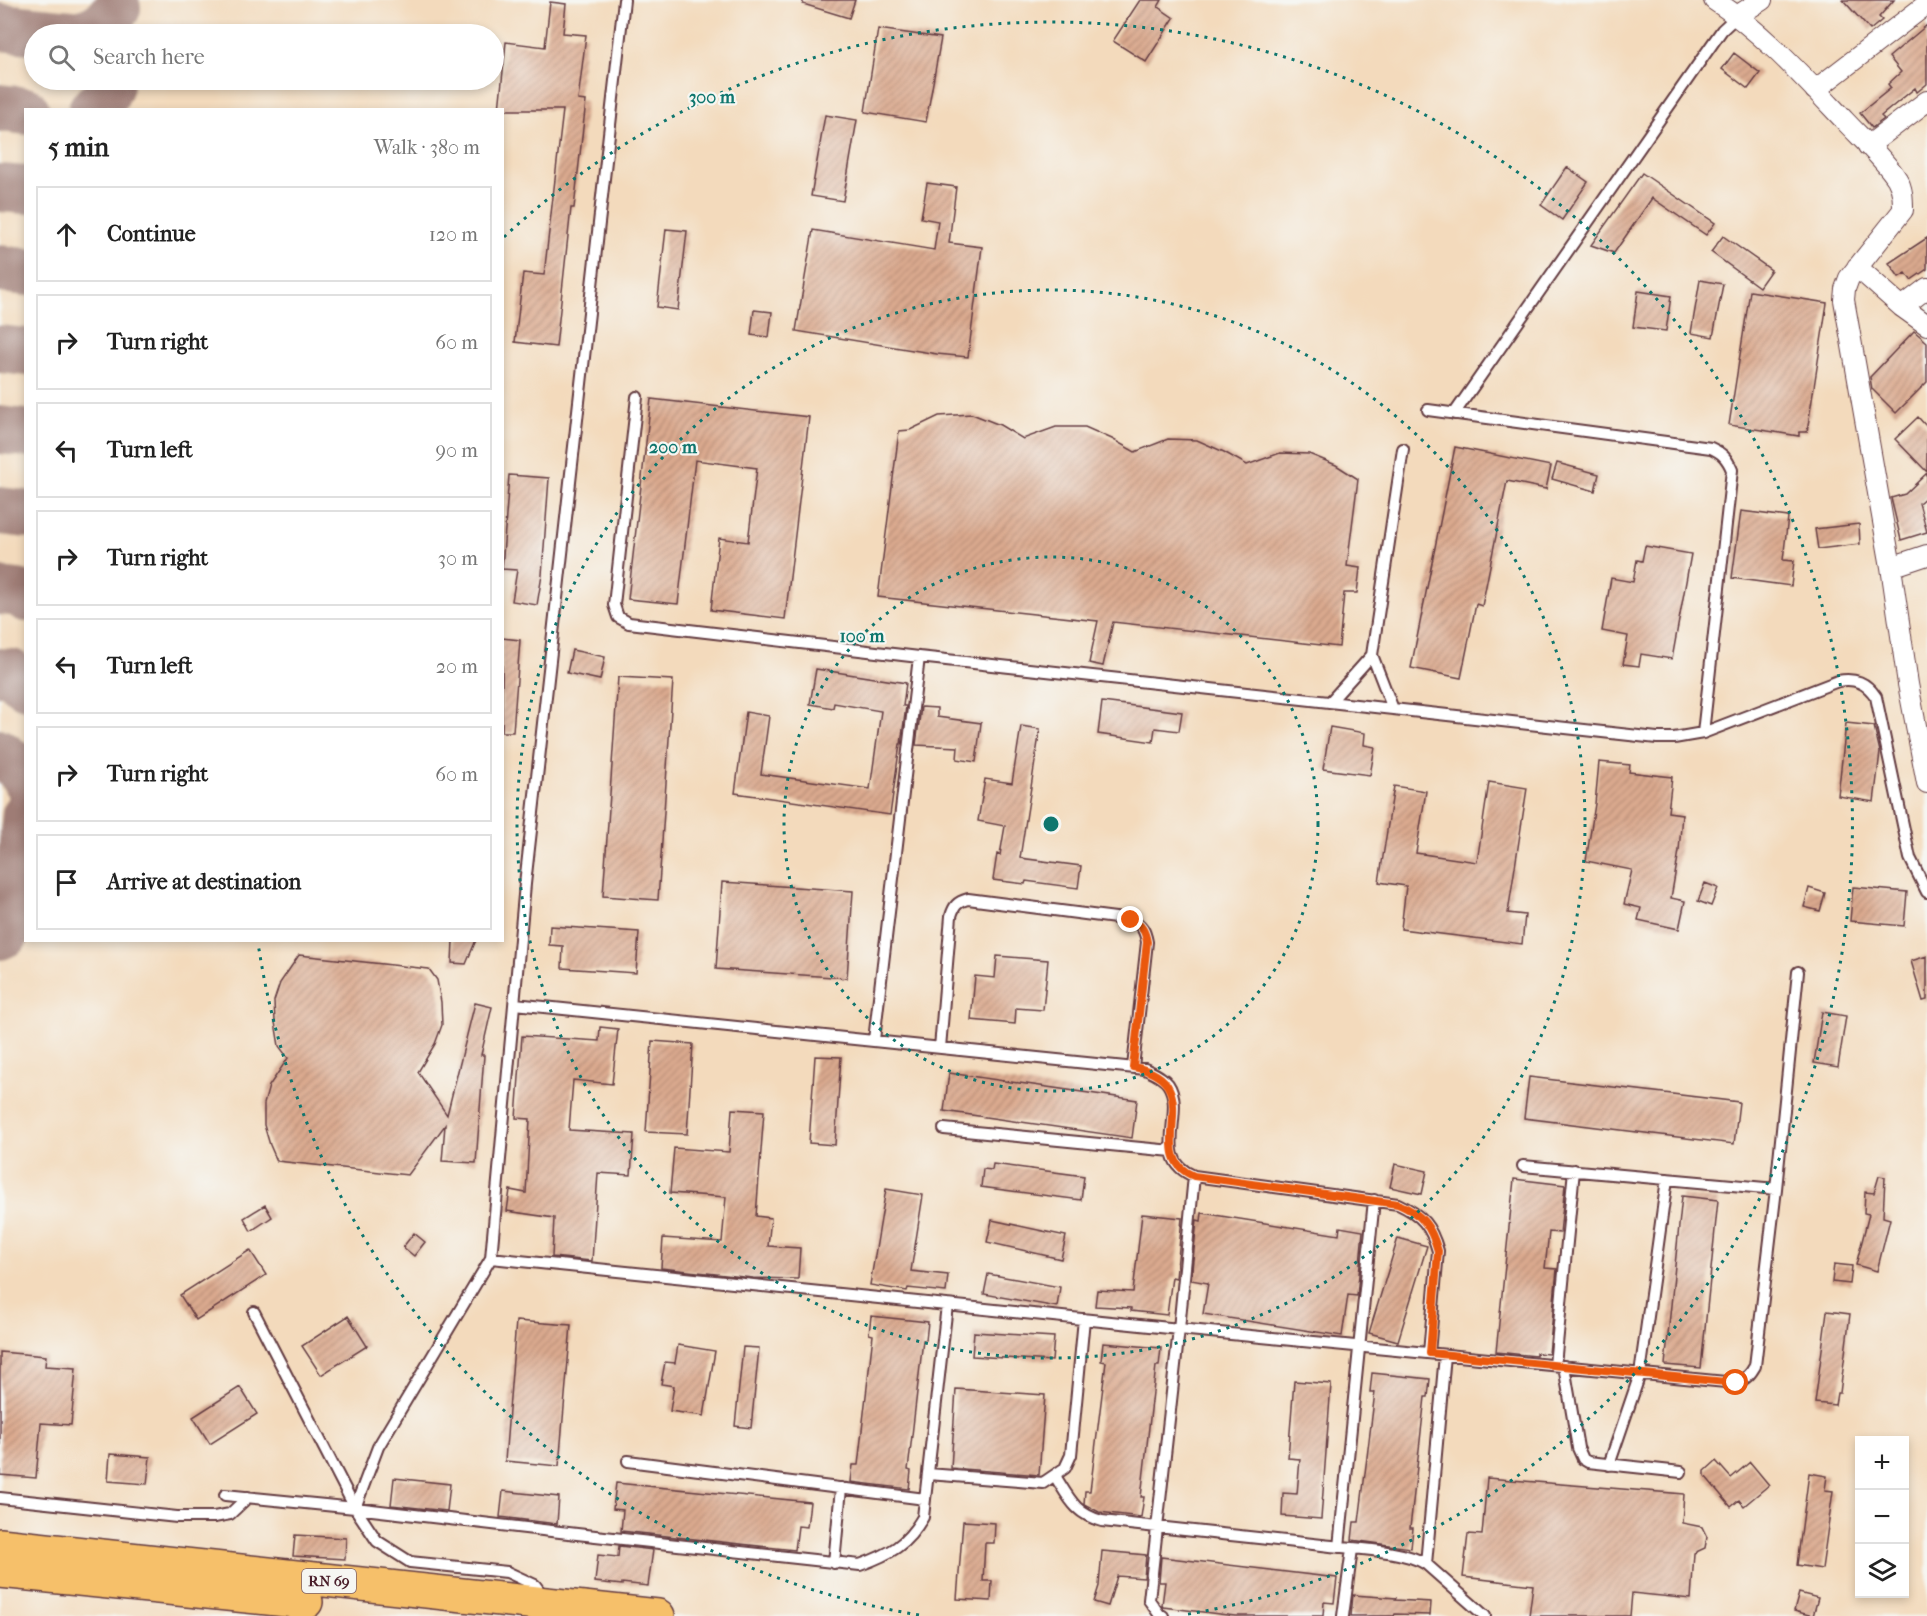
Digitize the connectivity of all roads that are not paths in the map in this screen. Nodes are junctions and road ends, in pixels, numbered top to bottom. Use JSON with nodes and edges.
{"nodes":[{"id":1,"x":624,"y":0,"type":"edge"},
{"id":2,"x":1714,"y":0,"type":"edge"},
{"id":3,"x":1762,"y":0,"type":"edge"},
{"id":4,"x":1927,"y":4,"type":"edge"},
{"id":5,"x":1737,"y":16,"type":"junction"},
{"id":6,"x":1815,"y":90,"type":"junction"},
{"id":7,"x":1927,"y":101,"type":"edge"},
{"id":8,"x":1868,"y":146,"type":"junction"},
{"id":9,"x":1857,"y":267,"type":"junction"},
{"id":10,"x":1927,"y":288,"type":"edge"},
{"id":11,"x":1902,"y":307,"type":"junction"},
{"id":12,"x":1927,"y":325,"type":"edge"},
{"id":13,"x":637,"y":397,"type":"dead end"},
{"id":14,"x":1428,"y":410,"type":"dead end"},
{"id":15,"x":1454,"y":414,"type":"junction"},
{"id":16,"x":1402,"y":449,"type":"dead end"},
{"id":17,"x":1927,"y":555,"type":"edge"},
{"id":18,"x":1891,"y":567,"type":"junction"},
{"id":19,"x":1372,"y":655,"type":"junction"},
{"id":20,"x":920,"y":657,"type":"junction"},
{"id":21,"x":1918,"y":686,"type":"edge"},
{"id":22,"x":1330,"y":702,"type":"junction"},
{"id":23,"x":1394,"y":709,"type":"junction"},
{"id":24,"x":1703,"y":733,"type":"junction"},
{"id":25,"x":1927,"y":783,"type":"edge"},
{"id":26,"x":1927,"y":892,"type":"edge"},
{"id":27,"x":1798,"y":972,"type":"dead end"},
{"id":28,"x":515,"y":1004,"type":"junction"},
{"id":29,"x":874,"y":1040,"type":"junction"},
{"id":30,"x":939,"y":1048,"type":"junction"},
{"id":31,"x":1133,"y":1067,"type":"junction"},
{"id":32,"x":944,"y":1129,"type":"dead end"},
{"id":33,"x":1172,"y":1150,"type":"junction"},
{"id":34,"x":1523,"y":1166,"type":"dead end"},
{"id":35,"x":1574,"y":1170,"type":"junction"},
{"id":36,"x":1194,"y":1176,"type":"junction"},
{"id":37,"x":1667,"y":1179,"type":"junction"},
{"id":38,"x":1776,"y":1189,"type":"junction"},
{"id":39,"x":1374,"y":1200,"type":"junction"},
{"id":40,"x":491,"y":1258,"type":"junction"},
{"id":41,"x":947,"y":1305,"type":"junction"},
{"id":42,"x":254,"y":1312,"type":"dead end"},
{"id":43,"x":1084,"y":1319,"type":"junction"},
{"id":44,"x":1179,"y":1329,"type":"junction"},
{"id":45,"x":1359,"y":1346,"type":"junction"},
{"id":46,"x":1430,"y":1353,"type":"junction"},
{"id":47,"x":1445,"y":1354,"type":"junction"},
{"id":48,"x":1560,"y":1366,"type":"junction"},
{"id":49,"x":1640,"y":1374,"type":"junction"},
{"id":50,"x":628,"y":1461,"type":"dead end"},
{"id":51,"x":1609,"y":1465,"type":"junction"},
{"id":52,"x":1681,"y":1472,"type":"dead end"},
{"id":53,"x":928,"y":1474,"type":"junction"},
{"id":54,"x":1055,"y":1476,"type":"junction"},
{"id":55,"x":841,"y":1488,"type":"junction"},
{"id":56,"x":225,"y":1495,"type":"dead end"},
{"id":57,"x":248,"y":1497,"type":"junction"},
{"id":58,"x":0,"y":1498,"type":"edge"},
{"id":59,"x":925,"y":1499,"type":"junction"},
{"id":60,"x":355,"y":1508,"type":"junction"},
{"id":61,"x":1158,"y":1527,"type":"junction"},
{"id":62,"x":0,"y":1545,"type":"edge"},
{"id":63,"x":1339,"y":1547,"type":"junction"},
{"id":64,"x":1352,"y":1549,"type":"junction"},
{"id":65,"x":834,"y":1563,"type":"junction"},
{"id":66,"x":1426,"y":1564,"type":"junction"},
{"id":67,"x":0,"y":1571,"type":"edge"},
{"id":68,"x":550,"y":1606,"type":"junction"},
{"id":69,"x":446,"y":1616,"type":"edge"},
{"id":70,"x":658,"y":1616,"type":"edge"},
{"id":71,"x":1163,"y":1616,"type":"edge"},
{"id":72,"x":1343,"y":1616,"type":"edge"},
{"id":73,"x":1485,"y":1616,"type":"edge"}],
"edges":[{"from":1,"to":28,"type":"lane"},
{"from":2,"to":5,"type":"street"},
{"from":3,"to":5,"type":"street"},
{"from":4,"to":6,"type":"street"},
{"from":5,"to":6,"type":"street"},
{"from":5,"to":15,"type":"lane"},
{"from":6,"to":8,"type":"street"},
{"from":7,"to":8,"type":"street"},
{"from":8,"to":9,"type":"street"},
{"from":9,"to":11,"type":"street"},
{"from":9,"to":18,"type":"street"},
{"from":10,"to":11,"type":"street"},
{"from":11,"to":12,"type":"street"},
{"from":13,"to":20,"type":"lane"},
{"from":14,"to":15,"type":"lane"},
{"from":15,"to":24,"type":"lane"},
{"from":16,"to":19,"type":"lane"},
{"from":17,"to":18,"type":"street"},
{"from":18,"to":21,"type":"street"},
{"from":19,"to":22,"type":"lane"},
{"from":19,"to":23,"type":"lane"},
{"from":20,"to":22,"type":"lane"},
{"from":20,"to":29,"type":"lane"},
{"from":21,"to":25,"type":"street"},
{"from":22,"to":23,"type":"lane"},
{"from":23,"to":24,"type":"lane"},
{"from":24,"to":26,"type":"lane"},
{"from":27,"to":38,"type":"lane"},
{"from":28,"to":29,"type":"lane"},
{"from":28,"to":40,"type":"lane"},
{"from":29,"to":30,"type":"lane"},
{"from":30,"to":31,"type":"lane"},
{"from":30,"to":31,"type":"lane"},
{"from":31,"to":33,"type":"lane"},
{"from":32,"to":33,"type":"lane"},
{"from":33,"to":36,"type":"lane"},
{"from":34,"to":35,"type":"lane"},
{"from":35,"to":37,"type":"lane"},
{"from":35,"to":48,"type":"lane"},
{"from":36,"to":39,"type":"lane"},
{"from":36,"to":44,"type":"lane"},
{"from":37,"to":38,"type":"lane"},
{"from":37,"to":49,"type":"lane"},
{"from":38,"to":49,"type":"lane"},
{"from":39,"to":45,"type":"lane"},
{"from":39,"to":46,"type":"lane"},
{"from":40,"to":41,"type":"lane"},
{"from":40,"to":60,"type":"lane"},
{"from":41,"to":43,"type":"lane"},
{"from":41,"to":53,"type":"lane"},
{"from":42,"to":60,"type":"lane"},
{"from":43,"to":44,"type":"lane"},
{"from":43,"to":54,"type":"lane"},
{"from":44,"to":45,"type":"lane"},
{"from":44,"to":61,"type":"lane"},
{"from":45,"to":46,"type":"lane"},
{"from":45,"to":63,"type":"lane"},
{"from":46,"to":47,"type":"lane"},
{"from":47,"to":48,"type":"lane"},
{"from":47,"to":66,"type":"lane"},
{"from":48,"to":49,"type":"lane"},
{"from":48,"to":51,"type":"lane"},
{"from":49,"to":51,"type":"lane"},
{"from":50,"to":55,"type":"lane"},
{"from":51,"to":52,"type":"lane"},
{"from":53,"to":54,"type":"lane"},
{"from":53,"to":59,"type":"lane"},
{"from":54,"to":61,"type":"lane"},
{"from":55,"to":59,"type":"lane"},
{"from":55,"to":65,"type":"lane"},
{"from":56,"to":57,"type":"lane"},
{"from":57,"to":58,"type":"lane"},
{"from":57,"to":60,"type":"lane"},
{"from":59,"to":65,"type":"lane"},
{"from":60,"to":65,"type":"lane"},
{"from":60,"to":68,"type":"lane"},
{"from":61,"to":63,"type":"lane"},
{"from":61,"to":71,"type":"lane"},
{"from":62,"to":68,"type":"highway","number":"RN 69"},
{"from":63,"to":64,"type":"lane"},
{"from":64,"to":66,"type":"lane"},
{"from":64,"to":72,"type":"lane"},
{"from":66,"to":73,"type":"lane"},
{"from":67,"to":69,"type":"highway","number":"RN 69"},
{"from":68,"to":70,"type":"highway","number":"RN 69"}]}
